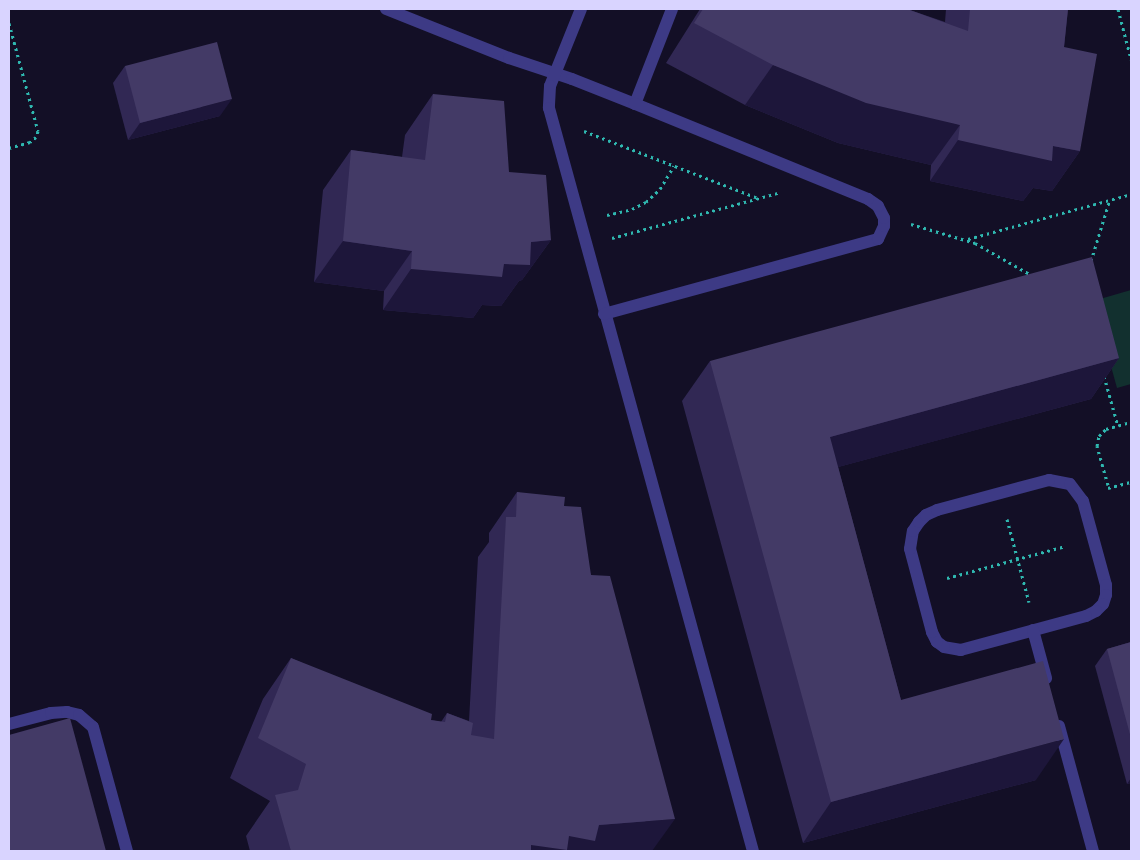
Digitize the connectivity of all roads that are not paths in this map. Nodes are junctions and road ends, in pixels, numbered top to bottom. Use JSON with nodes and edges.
{"nodes":[{"id":1,"x":386,"y":9,"type":"edge"},
{"id":2,"x":581,"y":9,"type":"edge"},
{"id":3,"x":672,"y":9,"type":"edge"},
{"id":4,"x":555,"y":74,"type":"junction"},
{"id":5,"x":635,"y":104,"type":"junction"},
{"id":6,"x":604,"y":314,"type":"junction"},
{"id":7,"x":1035,"y":630,"type":"junction"},
{"id":8,"x":1049,"y":687,"type":"edge"},
{"id":9,"x":1056,"y":715,"type":"edge"},
{"id":10,"x":9,"y":724,"type":"edge"},
{"id":11,"x":127,"y":851,"type":"edge"},
{"id":12,"x":753,"y":851,"type":"edge"},
{"id":13,"x":1093,"y":851,"type":"edge"}],
"edges":[{"from":1,"to":4,"type":"lane"},
{"from":2,"to":4,"type":"lane"},
{"from":3,"to":5,"type":"lane"},
{"from":4,"to":5,"type":"lane"},
{"from":4,"to":6,"type":"lane"},
{"from":5,"to":6,"type":"lane"},
{"from":6,"to":12,"type":"lane"},
{"from":7,"to":7,"type":"lane"},
{"from":7,"to":8,"type":"lane"},
{"from":9,"to":13,"type":"lane"},
{"from":10,"to":11,"type":"lane"}]}
